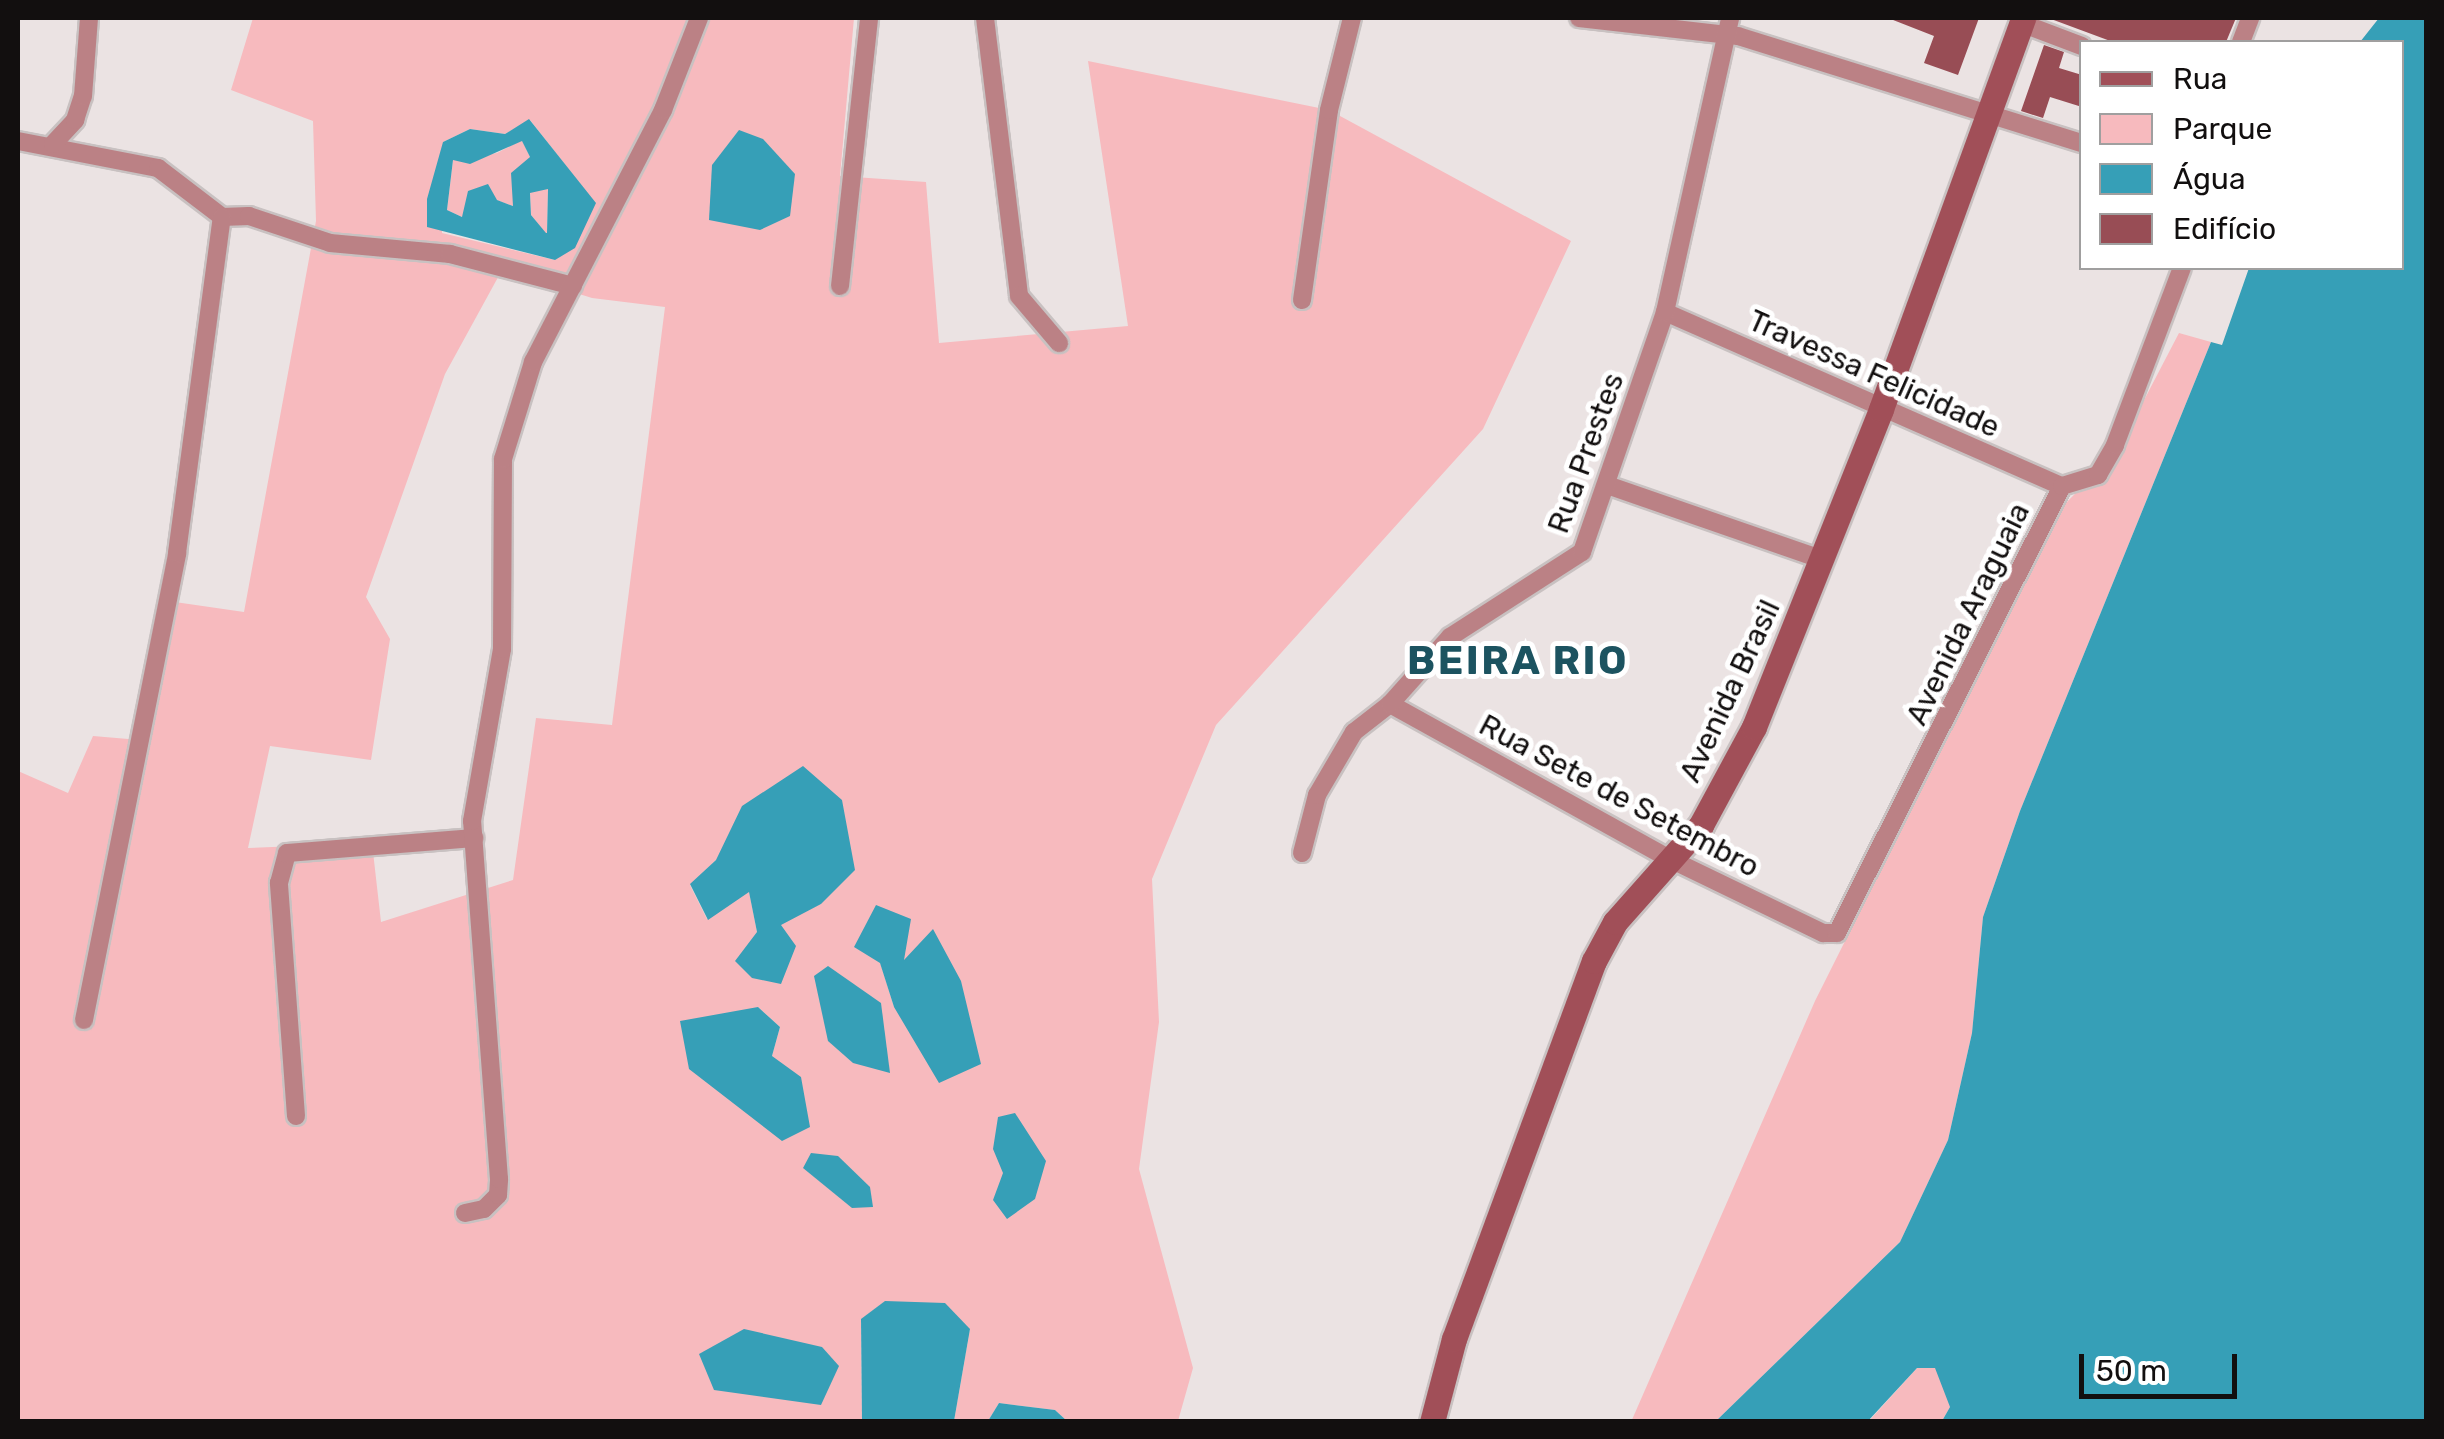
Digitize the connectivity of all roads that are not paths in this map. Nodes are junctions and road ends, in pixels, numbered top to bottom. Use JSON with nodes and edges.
{"nodes":[{"id":1,"x":89,"y":18,"type":"edge"},
{"id":2,"x":699,"y":18,"type":"edge"},
{"id":3,"x":869,"y":18,"type":"edge"},
{"id":4,"x":985,"y":18,"type":"edge"},
{"id":5,"x":1352,"y":18,"type":"edge"},
{"id":6,"x":1580,"y":18,"type":"edge"},
{"id":7,"x":1730,"y":18,"type":"edge"},
{"id":8,"x":2022,"y":20,"type":"edge"},
{"id":9,"x":1722,"y":38,"type":"junction"},
{"id":10,"x":2079,"y":45,"type":"edge"},
{"id":11,"x":1992,"y":114,"type":"junction"},
{"id":12,"x":18,"y":141,"type":"edge"},
{"id":13,"x":2079,"y":142,"type":"edge"},
{"id":14,"x":53,"y":144,"type":"junction"},
{"id":15,"x":222,"y":216,"type":"junction"},
{"id":16,"x":2181,"y":270,"type":"edge"},
{"id":17,"x":573,"y":286,"type":"junction"},
{"id":18,"x":840,"y":286,"type":"dead end"},
{"id":19,"x":1302,"y":300,"type":"dead end"},
{"id":20,"x":1664,"y":312,"type":"junction"},
{"id":21,"x":1059,"y":343,"type":"dead end"},
{"id":22,"x":1881,"y":408,"type":"junction"},
{"id":23,"x":1607,"y":485,"type":"junction"},
{"id":24,"x":2062,"y":486,"type":"junction"},
{"id":25,"x":1823,"y":560,"type":"junction"},
{"id":26,"x":1390,"y":704,"type":"junction"},
{"id":27,"x":474,"y":838,"type":"junction"},
{"id":28,"x":1302,"y":853,"type":"dead end"},
{"id":29,"x":1672,"y":860,"type":"junction"},
{"id":30,"x":1823,"y":934,"type":"joint"},
{"id":31,"x":84,"y":1020,"type":"dead end"},
{"id":32,"x":296,"y":1116,"type":"dead end"},
{"id":33,"x":465,"y":1213,"type":"dead end"},
{"id":34,"x":1432,"y":1422,"type":"edge"}],
"edges":[{"from":1,"to":14,"type":"street"},
{"from":2,"to":17,"type":"street"},
{"from":3,"to":18,"type":"street"},
{"from":4,"to":21,"type":"street"},
{"from":5,"to":19,"type":"street"},
{"from":6,"to":9,"type":"street"},
{"from":7,"to":9,"type":"street","name":"Rua Prestes"},
{"from":8,"to":10,"type":"street"},
{"from":8,"to":11,"type":"street","name":"Avenida Brasil"},
{"from":9,"to":11,"type":"street"},
{"from":9,"to":20,"type":"street","name":"Rua Prestes"},
{"from":11,"to":13,"type":"street"},
{"from":11,"to":22,"type":"street","name":"Avenida Brasil"},
{"from":12,"to":14,"type":"street"},
{"from":14,"to":15,"type":"street"},
{"from":15,"to":17,"type":"street"},
{"from":15,"to":31,"type":"street"},
{"from":16,"to":24,"type":"street","name":"Avenida Araguaia"},
{"from":17,"to":27,"type":"street"},
{"from":20,"to":22,"type":"street","name":"Travessa Felicidade"},
{"from":20,"to":23,"type":"street","name":"Rua Prestes"},
{"from":22,"to":24,"type":"street","name":"Travessa Felicidade"},
{"from":22,"to":25,"type":"street","name":"Avenida Brasil"},
{"from":23,"to":25,"type":"street"},
{"from":23,"to":26,"type":"street","name":"Rua Prestes"},
{"from":24,"to":30,"type":"street","name":"Avenida Araguaia"},
{"from":25,"to":29,"type":"street","name":"Avenida Brasil"},
{"from":26,"to":28,"type":"street","name":"Rua Prestes"},
{"from":26,"to":29,"type":"street","name":"Rua Sete de Setembro"},
{"from":27,"to":32,"type":"street"},
{"from":27,"to":33,"type":"street"},
{"from":29,"to":30,"type":"street","name":"Rua Sete de Setembro"},
{"from":29,"to":34,"type":"street","name":"Avenida Brasil"}]}
